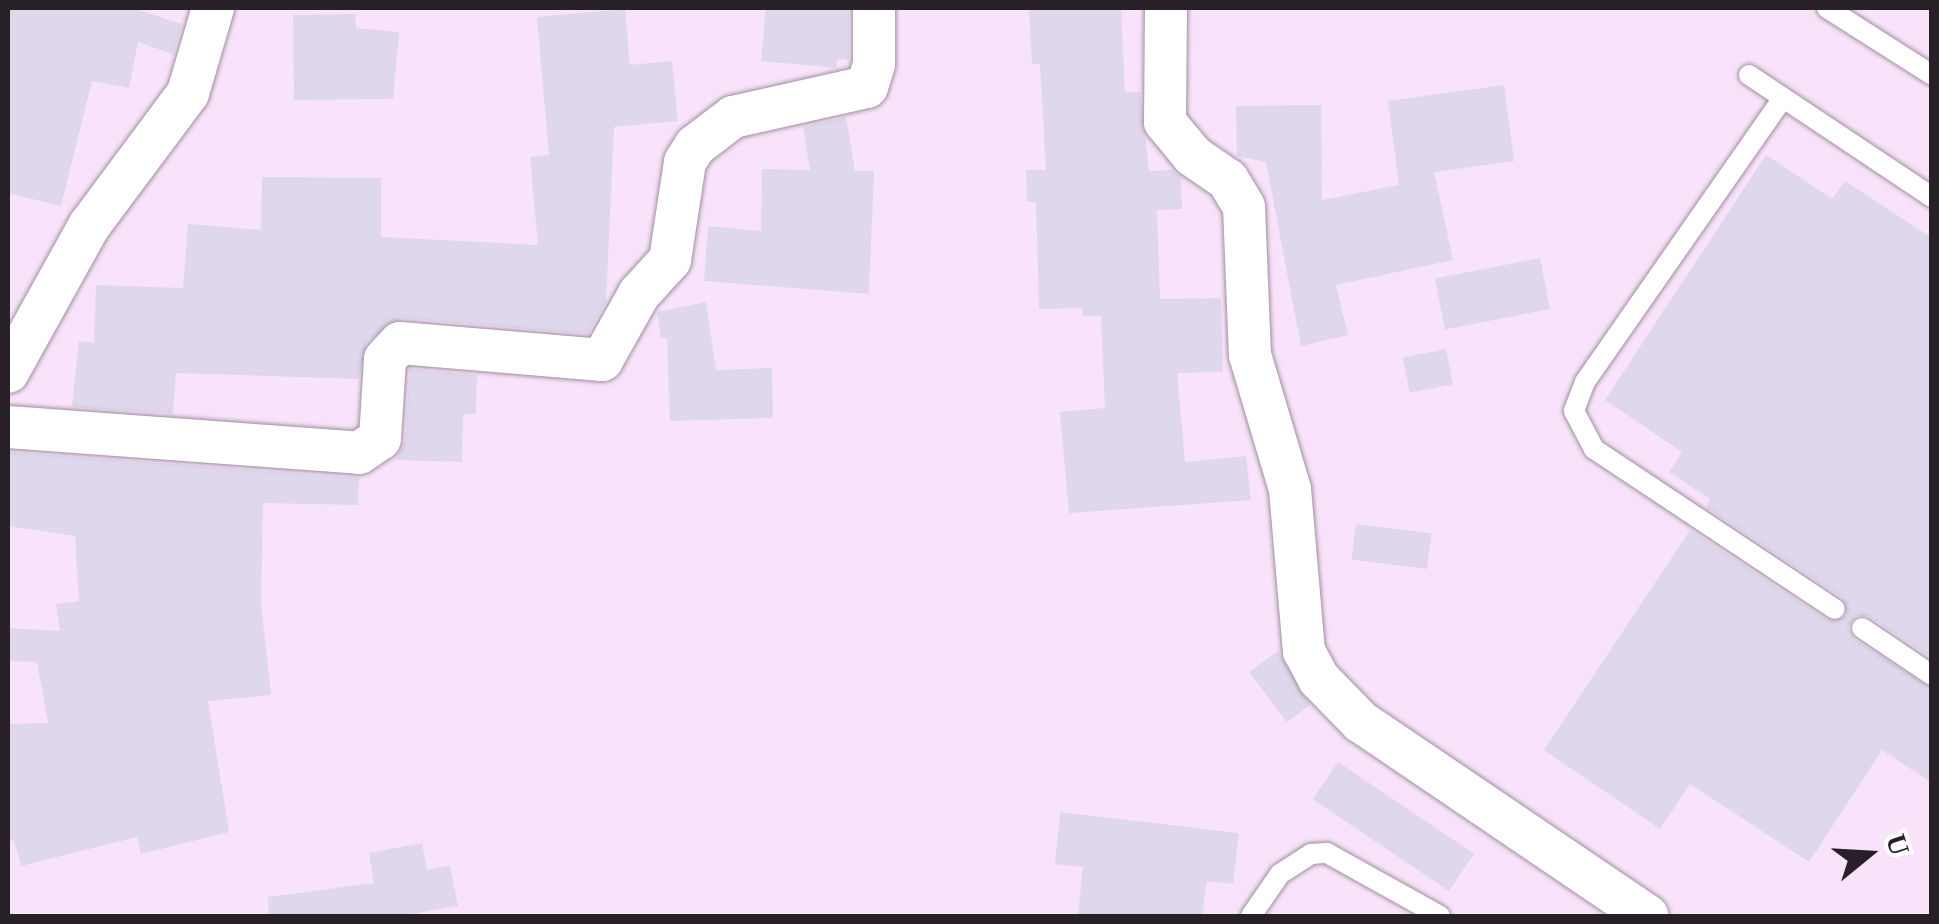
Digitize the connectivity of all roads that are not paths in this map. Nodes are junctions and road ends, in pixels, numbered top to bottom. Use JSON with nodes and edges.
{"nodes":[{"id":1,"x":213,"y":8,"type":"edge"},
{"id":2,"x":874,"y":8,"type":"edge"},
{"id":3,"x":1166,"y":8,"type":"edge"},
{"id":4,"x":1827,"y":8,"type":"edge"},
{"id":5,"x":1748,"y":75,"type":"dead end"},
{"id":6,"x":1932,"y":75,"type":"edge"},
{"id":7,"x":1782,"y":98,"type":"junction"},
{"id":8,"x":1932,"y":197,"type":"edge"},
{"id":9,"x":8,"y":372,"type":"edge"},
{"id":10,"x":8,"y":427,"type":"edge"},
{"id":11,"x":1835,"y":609,"type":"dead end"},
{"id":12,"x":1862,"y":628,"type":"dead end"},
{"id":13,"x":1932,"y":675,"type":"edge"},
{"id":14,"x":1251,"y":916,"type":"edge"},
{"id":15,"x":1440,"y":916,"type":"edge"},
{"id":16,"x":1647,"y":916,"type":"edge"}],
"edges":[{"from":1,"to":9,"type":"street"},
{"from":2,"to":10,"type":"street"},
{"from":3,"to":16,"type":"street"},
{"from":4,"to":6,"type":"lane"},
{"from":5,"to":7,"type":"lane"},
{"from":7,"to":8,"type":"lane"},
{"from":7,"to":11,"type":"lane"},
{"from":12,"to":13,"type":"lane"},
{"from":14,"to":15,"type":"lane"}]}
